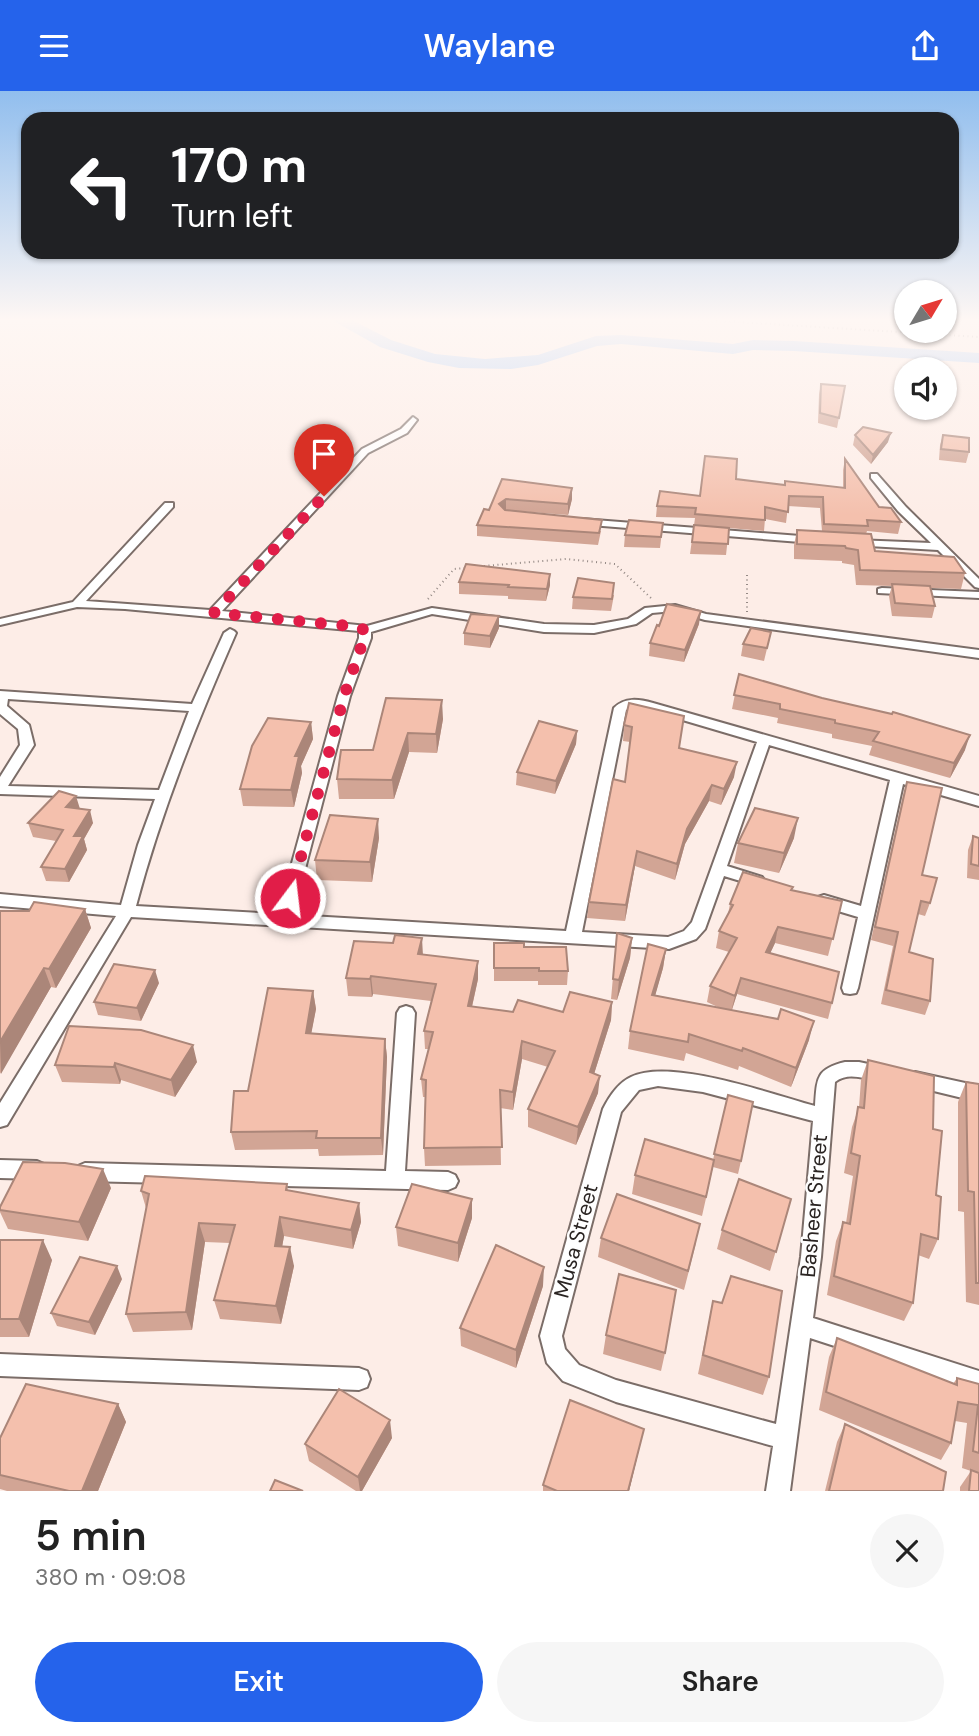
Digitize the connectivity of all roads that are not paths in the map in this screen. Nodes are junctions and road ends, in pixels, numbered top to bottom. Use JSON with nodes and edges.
{"nodes":[{"id":1,"x":413,"y":420,"type":"dead end"},
{"id":2,"x":874,"y":476,"type":"dead end"},
{"id":3,"x":169,"y":505,"type":"dead end"},
{"id":4,"x":574,"y":522,"type":"edge"},
{"id":5,"x":830,"y":541,"type":"edge"},
{"id":6,"x":842,"y":542,"type":"edge"},
{"id":7,"x":941,"y":547,"type":"junction"},
{"id":8,"x":979,"y":585,"type":"edge"},
{"id":9,"x":882,"y":591,"type":"dead end"},
{"id":10,"x":979,"y":595,"type":"edge"},
{"id":11,"x":77,"y":604,"type":"junction"},
{"id":12,"x":214,"y":613,"type":"junction"},
{"id":13,"x":0,"y":622,"type":"edge"},
{"id":14,"x":365,"y":630,"type":"junction"},
{"id":15,"x":230,"y":633,"type":"dead end"},
{"id":16,"x":979,"y":654,"type":"edge"},
{"id":17,"x":1,"y":695,"type":"edge"},
{"id":18,"x":197,"y":708,"type":"junction"},
{"id":19,"x":765,"y":739,"type":"junction"},
{"id":20,"x":898,"y":778,"type":"junction"},
{"id":21,"x":0,"y":789,"type":"edge"},
{"id":22,"x":164,"y":795,"type":"junction"},
{"id":23,"x":979,"y":801,"type":"edge"},
{"id":24,"x":719,"y":869,"type":"junction"},
{"id":25,"x":768,"y":884,"type":"edge"},
{"id":26,"x":805,"y":895,"type":"edge"},
{"id":27,"x":0,"y":900,"type":"edge"},
{"id":28,"x":127,"y":911,"type":"junction"},
{"id":29,"x":867,"y":914,"type":"junction"},
{"id":30,"x":284,"y":921,"type":"junction"},
{"id":31,"x":573,"y":939,"type":"junction"},
{"id":32,"x":850,"y":988,"type":"dead end"},
{"id":33,"x":407,"y":1013,"type":"dead end"},
{"id":34,"x":979,"y":1094,"type":"edge"},
{"id":35,"x":2,"y":1112,"type":"edge"},
{"id":36,"x":823,"y":1116,"type":"junction"},
{"id":37,"x":0,"y":1169,"type":"edge"},
{"id":38,"x":394,"y":1180,"type":"junction"},
{"id":39,"x":448,"y":1181,"type":"dead end"},
{"id":40,"x":802,"y":1325,"type":"junction"},
{"id":41,"x":0,"y":1365,"type":"edge"},
{"id":42,"x":359,"y":1379,"type":"dead end"},
{"id":43,"x":979,"y":1382,"type":"edge"},
{"id":44,"x":785,"y":1438,"type":"junction"},
{"id":45,"x":778,"y":1491,"type":"edge"}],
"edges":[{"from":1,"to":12,"type":"street"},
{"from":2,"to":7,"type":"street"},
{"from":3,"to":11,"type":"street"},
{"from":4,"to":5,"type":"street"},
{"from":6,"to":7,"type":"street"},
{"from":7,"to":8,"type":"street"},
{"from":9,"to":10,"type":"street"},
{"from":11,"to":12,"type":"street"},
{"from":11,"to":13,"type":"street"},
{"from":12,"to":14,"type":"street"},
{"from":14,"to":16,"type":"street"},
{"from":14,"to":30,"type":"street"},
{"from":15,"to":18,"type":"street"},
{"from":17,"to":18,"type":"street"},
{"from":17,"to":21,"type":"street"},
{"from":18,"to":22,"type":"street"},
{"from":19,"to":20,"type":"street"},
{"from":19,"to":24,"type":"street"},
{"from":19,"to":31,"type":"street"},
{"from":20,"to":23,"type":"street"},
{"from":20,"to":29,"type":"street"},
{"from":21,"to":22,"type":"street"},
{"from":22,"to":28,"type":"street"},
{"from":24,"to":25,"type":"street"},
{"from":24,"to":31,"type":"street"},
{"from":26,"to":29,"type":"street"},
{"from":27,"to":28,"type":"street"},
{"from":28,"to":30,"type":"street"},
{"from":28,"to":35,"type":"street"},
{"from":29,"to":32,"type":"street"},
{"from":30,"to":31,"type":"street"},
{"from":33,"to":38,"type":"street"},
{"from":34,"to":36,"type":"street","name":"Basheer Street"},
{"from":36,"to":40,"type":"street","name":"Basheer Street"},
{"from":36,"to":44,"type":"street","name":"Musa Street"},
{"from":37,"to":38,"type":"street"},
{"from":38,"to":39,"type":"street"},
{"from":40,"to":43,"type":"street"},
{"from":40,"to":44,"type":"street","name":"Basheer Street"},
{"from":41,"to":42,"type":"street"},
{"from":44,"to":45,"type":"street","name":"Basheer Street"}]}
